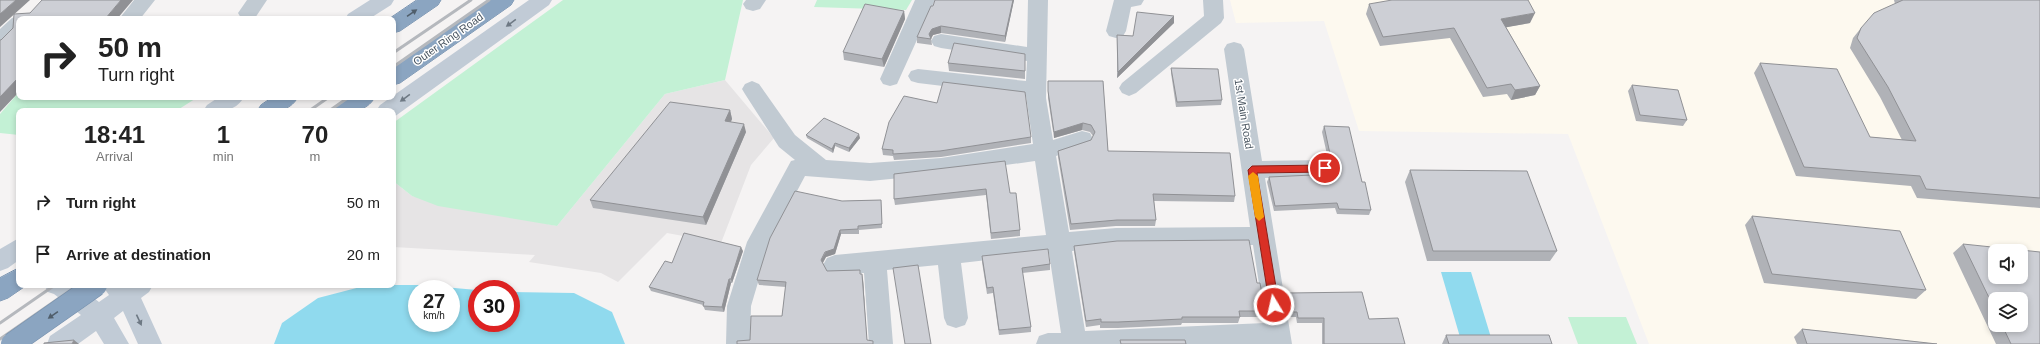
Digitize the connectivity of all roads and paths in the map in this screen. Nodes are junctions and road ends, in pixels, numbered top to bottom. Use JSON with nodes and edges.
{"nodes":[{"id":1,"x":145,"y":0,"type":"edge"},
{"id":2,"x":384,"y":0,"type":"edge"},
{"id":3,"x":431,"y":0,"type":"edge"},
{"id":4,"x":504,"y":0,"type":"edge"},
{"id":5,"x":542,"y":0,"type":"edge"},
{"id":6,"x":925,"y":0,"type":"edge"},
{"id":7,"x":1038,"y":0,"type":"edge"},
{"id":8,"x":1134,"y":0,"type":"edge"},
{"id":9,"x":1213,"y":0,"type":"edge"},
{"id":10,"x":132,"y":16,"type":"edge"},
{"id":11,"x":360,"y":16,"type":"edge"},
{"id":12,"x":396,"y":24,"type":"edge"},
{"id":13,"x":16,"y":26,"type":"edge"},
{"id":14,"x":1116,"y":31,"type":"dead end"},
{"id":15,"x":0,"y":40,"type":"edge"},
{"id":16,"x":942,"y":41,"type":"dead end"},
{"id":17,"x":1234,"y":49,"type":"dead end"},
{"id":18,"x":1036,"y":55,"type":"junction"},
{"id":19,"x":396,"y":76,"type":"edge"},
{"id":20,"x":918,"y":76,"type":"dead end"},
{"id":21,"x":890,"y":79,"type":"dead end"},
{"id":22,"x":1128,"y":88,"type":"dead end"},
{"id":23,"x":752,"y":89,"type":"dead end"},
{"id":24,"x":1036,"y":90,"type":"junction"},
{"id":25,"x":230,"y":100,"type":"edge"},
{"id":26,"x":361,"y":100,"type":"edge"},
{"id":27,"x":218,"y":108,"type":"edge"},
{"id":28,"x":349,"y":108,"type":"edge"},
{"id":29,"x":391,"y":108,"type":"edge"},
{"id":30,"x":1082,"y":139,"type":"dead end"},
{"id":31,"x":1045,"y":151,"type":"junction"},
{"id":32,"x":1325,"y":168,"type":"dead end"},
{"id":33,"x":821,"y":169,"type":"junction"},
{"id":34,"x":1252,"y":170,"type":"junction"},
{"id":35,"x":1262,"y":236,"type":"junction"},
{"id":36,"x":0,"y":242,"type":"edge"},
{"id":37,"x":1060,"y":243,"type":"junction"},
{"id":38,"x":16,"y":247,"type":"edge"},
{"id":39,"x":16,"y":250,"type":"edge"},
{"id":40,"x":948,"y":255,"type":"junction"},
{"id":41,"x":0,"y":261,"type":"edge"},
{"id":42,"x":875,"y":262,"type":"junction"},
{"id":43,"x":835,"y":265,"type":"dead end"},
{"id":44,"x":0,"y":275,"type":"edge"},
{"id":45,"x":16,"y":278,"type":"edge"},
{"id":46,"x":16,"y":280,"type":"edge"},
{"id":47,"x":64,"y":288,"type":"edge"},
{"id":48,"x":92,"y":288,"type":"edge"},
{"id":49,"x":128,"y":288,"type":"edge"},
{"id":50,"x":0,"y":291,"type":"edge"},
{"id":51,"x":100,"y":316,"type":"junction"},
{"id":52,"x":956,"y":318,"type":"dead end"},
{"id":53,"x":1279,"y":338,"type":"edge"},
{"id":54,"x":1075,"y":343,"type":"junction"},
{"id":55,"x":12,"y":344,"type":"edge"},
{"id":56,"x":59,"y":344,"type":"edge"},
{"id":57,"x":117,"y":344,"type":"edge"},
{"id":58,"x":150,"y":344,"type":"edge"},
{"id":59,"x":738,"y":344,"type":"edge"},
{"id":60,"x":881,"y":344,"type":"edge"},
{"id":61,"x":1048,"y":344,"type":"edge"}],
"edges":[{"from":1,"to":10,"type":"street"},
{"from":2,"to":11,"type":"street"},
{"from":12,"to":3,"type":"highway","one_way":true},
{"from":4,"to":19,"type":"highway","name":"Outer Ring Road"},
{"from":5,"to":29,"type":"street","one_way":true},
{"from":6,"to":21,"type":"street"},
{"from":7,"to":18,"type":"street"},
{"from":8,"to":14,"type":"street"},
{"from":9,"to":22,"type":"street"},
{"from":13,"to":15,"type":"street"},
{"from":16,"to":18,"type":"street"},
{"from":17,"to":34,"type":"street","name":"1st Main Road"},
{"from":18,"to":24,"type":"street"},
{"from":20,"to":24,"type":"street"},
{"from":23,"to":33,"type":"street"},
{"from":24,"to":31,"type":"street"},
{"from":25,"to":27,"type":"street"},
{"from":26,"to":28,"type":"highway"},
{"from":30,"to":31,"type":"street"},
{"from":31,"to":33,"type":"street"},
{"from":31,"to":37,"type":"street"},
{"from":32,"to":34,"type":"street"},
{"from":33,"to":59,"type":"street"},
{"from":34,"to":35,"type":"street","name":"1st Main Road"},
{"from":35,"to":37,"type":"street"},
{"from":35,"to":53,"type":"street","name":"1st Main Road"},
{"from":36,"to":38,"type":"street"},
{"from":37,"to":40,"type":"street"},
{"from":37,"to":54,"type":"street"},
{"from":39,"to":41,"type":"street"},
{"from":40,"to":42,"type":"street"},
{"from":40,"to":52,"type":"street"},
{"from":42,"to":43,"type":"street"},
{"from":42,"to":60,"type":"street"},
{"from":44,"to":45,"type":"street"},
{"from":46,"to":50,"type":"highway"},
{"from":47,"to":51,"type":"street"},
{"from":48,"to":55,"type":"highway","one_way":true,"bridge":true},
{"from":49,"to":51,"type":"street"},
{"from":49,"to":58,"type":"street","one_way":true},
{"from":51,"to":56,"type":"street"},
{"from":51,"to":57,"type":"street"},
{"from":53,"to":54,"type":"street"},
{"from":54,"to":61,"type":"street"}]}
